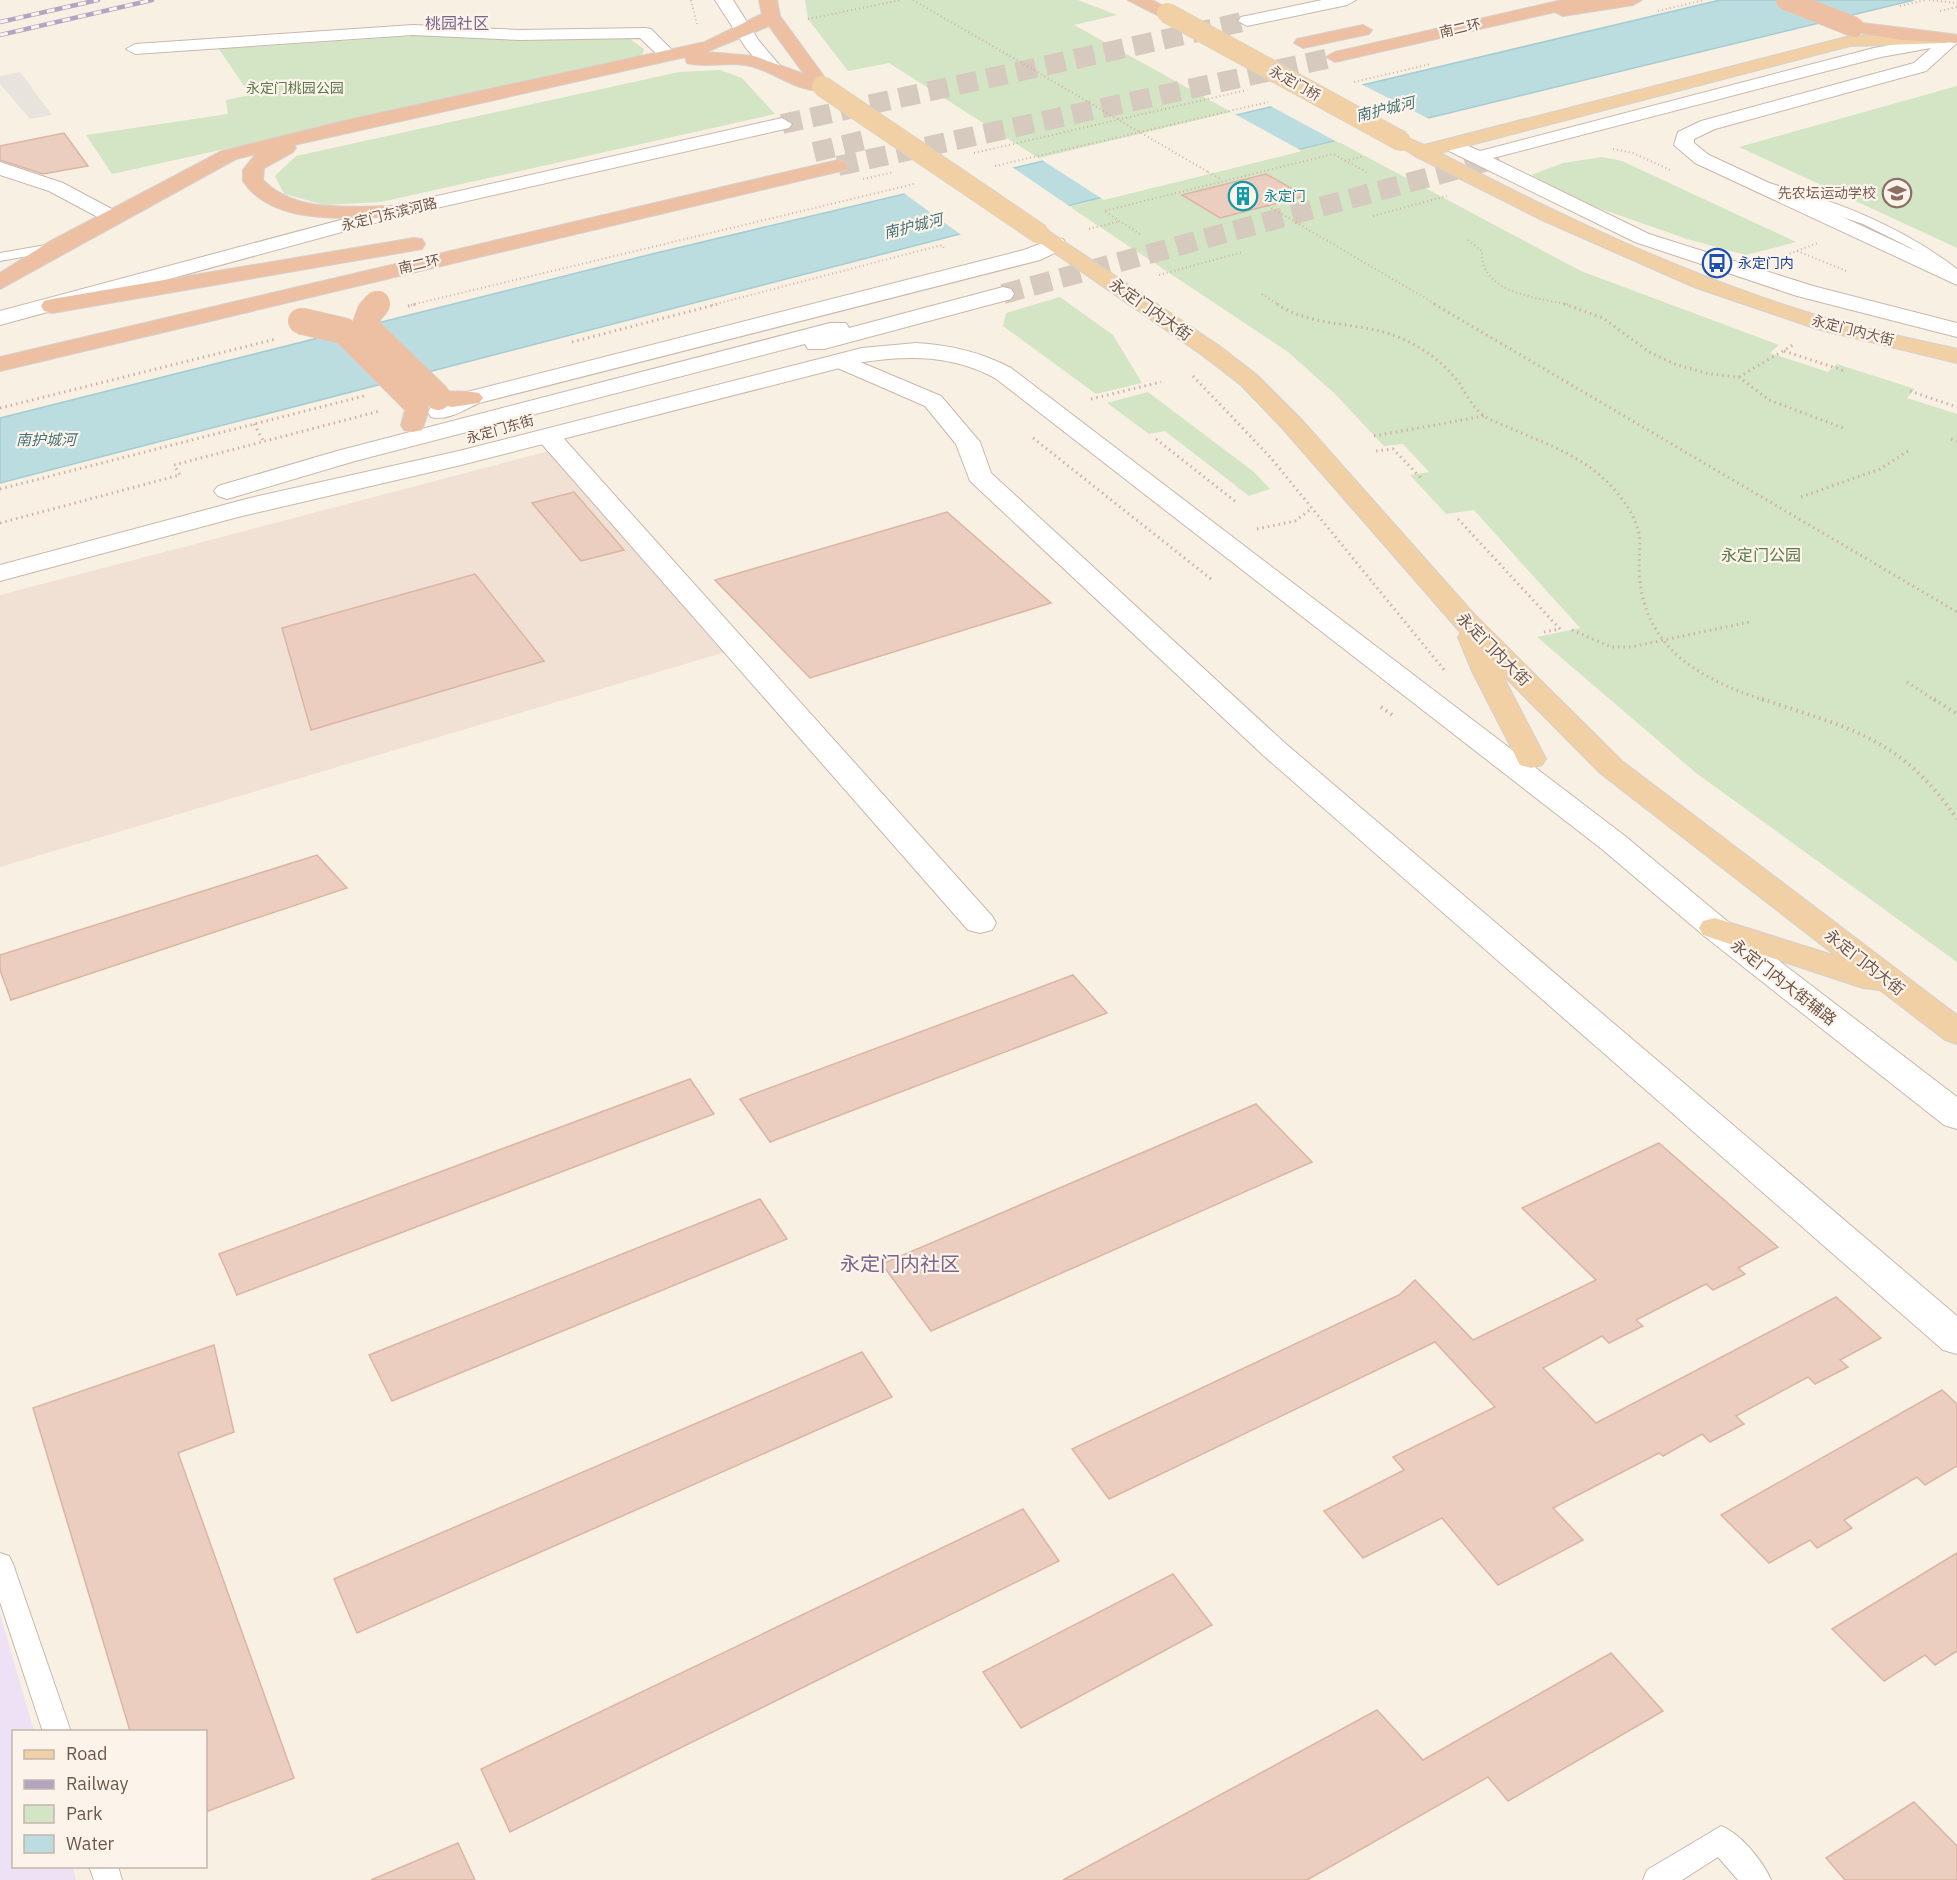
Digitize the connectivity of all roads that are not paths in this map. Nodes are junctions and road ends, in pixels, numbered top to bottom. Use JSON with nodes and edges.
{"nodes":[{"id":1,"x":724,"y":0,"type":"edge"},
{"id":2,"x":1137,"y":0,"type":"edge"},
{"id":3,"x":1151,"y":0,"type":"edge"},
{"id":4,"x":1347,"y":0,"type":"edge"},
{"id":5,"x":1585,"y":0,"type":"edge"},
{"id":6,"x":1633,"y":0,"type":"edge"},
{"id":7,"x":1786,"y":0,"type":"edge"},
{"id":8,"x":1815,"y":0,"type":"edge"},
{"id":9,"x":770,"y":8,"type":"edge"},
{"id":10,"x":1531,"y":12,"type":"junction"},
{"id":11,"x":1167,"y":13,"type":"junction"},
{"id":12,"x":1247,"y":21,"type":"tunnel mouth"},
{"id":13,"x":1381,"y":27,"type":"dead end"},
{"id":14,"x":744,"y":32,"type":"junction"},
{"id":15,"x":1858,"y":33,"type":"junction"},
{"id":16,"x":1956,"y":38,"type":"edge"},
{"id":17,"x":1303,"y":43,"type":"tunnel mouth"},
{"id":18,"x":135,"y":49,"type":"dead end"},
{"id":19,"x":668,"y":55,"type":"junction"},
{"id":20,"x":1335,"y":57,"type":"tunnel mouth"},
{"id":21,"x":772,"y":67,"type":"junction"},
{"id":22,"x":822,"y":86,"type":"junction"},
{"id":23,"x":782,"y":124,"type":"tunnel mouth"},
{"id":24,"x":1452,"y":145,"type":"junction"},
{"id":25,"x":814,"y":152,"type":"tunnel mouth"},
{"id":26,"x":1422,"y":152,"type":"junction"},
{"id":27,"x":1494,"y":155,"type":"tunnel mouth"},
{"id":28,"x":838,"y":166,"type":"tunnel mouth"},
{"id":29,"x":0,"y":168,"type":"edge"},
{"id":30,"x":393,"y":212,"type":"junction"},
{"id":31,"x":114,"y":218,"type":"junction"},
{"id":32,"x":595,"y":222,"type":"junction"},
{"id":33,"x":443,"y":239,"type":"junction"},
{"id":34,"x":1047,"y":239,"type":"junction"},
{"id":35,"x":57,"y":247,"type":"junction"},
{"id":36,"x":0,"y":257,"type":"edge"},
{"id":37,"x":1957,"y":276,"type":"edge"},
{"id":38,"x":0,"y":282,"type":"edge"},
{"id":39,"x":1710,"y":285,"type":"junction"},
{"id":40,"x":52,"y":306,"type":"junction"},
{"id":41,"x":0,"y":318,"type":"edge"},
{"id":42,"x":93,"y":320,"type":"dead end"},
{"id":43,"x":1957,"y":330,"type":"edge"},
{"id":44,"x":1957,"y":339,"type":"edge"},
{"id":45,"x":1957,"y":356,"type":"edge"},
{"id":46,"x":841,"y":361,"type":"junction"},
{"id":47,"x":0,"y":364,"type":"edge"},
{"id":48,"x":0,"y":369,"type":"edge"},
{"id":49,"x":471,"y":398,"type":"junction"},
{"id":50,"x":414,"y":414,"type":"junction"},
{"id":51,"x":549,"y":436,"type":"junction"},
{"id":52,"x":346,"y":456,"type":"junction"},
{"id":53,"x":239,"y":509,"type":"junction"},
{"id":54,"x":0,"y":572,"type":"edge"},
{"id":55,"x":1465,"y":621,"type":"junction"},
{"id":56,"x":1531,"y":759,"type":"joint"},
{"id":57,"x":1614,"y":843,"type":"junction"},
{"id":58,"x":980,"y":923,"type":"dead end"},
{"id":59,"x":1715,"y":928,"type":"junction"},
{"id":60,"x":1897,"y":987,"type":"junction"},
{"id":61,"x":1957,"y":1032,"type":"edge"},
{"id":62,"x":1957,"y":1116,"type":"edge"},
{"id":63,"x":1957,"y":1339,"type":"edge"},
{"id":64,"x":0,"y":1564,"type":"edge"},
{"id":65,"x":57,"y":1730,"type":"edge"},
{"id":66,"x":1657,"y":1880,"type":"edge"},
{"id":67,"x":1757,"y":1880,"type":"edge"}],
"edges":[{"from":1,"to":14,"type":"street"},
{"from":2,"to":11,"type":"highway"},
{"from":3,"to":11,"type":"highway"},
{"from":4,"to":12,"type":"street"},
{"from":5,"to":10,"type":"highway","name":"南二环"},
{"from":6,"to":10,"type":"highway"},
{"from":7,"to":15,"type":"highway","bridge":true},
{"from":8,"to":16,"type":"highway"},
{"from":9,"to":14,"type":"highway"},
{"from":9,"to":22,"type":"highway"},
{"from":10,"to":20,"type":"highway","name":"南二环"},
{"from":11,"to":26,"type":"main road","name":"永定门桥","bridge":true},
{"from":13,"to":17,"type":"highway"},
{"from":14,"to":19,"type":"highway"},
{"from":14,"to":21,"type":"street"},
{"from":15,"to":16,"type":"main road"},
{"from":15,"to":24,"type":"main road"},
{"from":16,"to":27,"type":"street"},
{"from":16,"to":37,"type":"street"},
{"from":18,"to":19,"type":"street"},
{"from":19,"to":31,"type":"highway"},
{"from":21,"to":22,"type":"highway"},
{"from":21,"to":30,"type":"highway"},
{"from":22,"to":34,"type":"main road","bridge":true},
{"from":23,"to":30,"type":"street","name":"永定门东滨河路"},
{"from":24,"to":26,"type":"main road"},
{"from":24,"to":43,"type":"street"},
{"from":25,"to":33,"type":"highway","name":"南二环"},
{"from":26,"to":39,"type":"main road","name":"永定门内大街"},
{"from":28,"to":32,"type":"highway","name":"南二环"},
{"from":29,"to":31,"type":"street"},
{"from":30,"to":40,"type":"street","name":"永定门东滨河路"},
{"from":31,"to":35,"type":"highway"},
{"from":32,"to":47,"type":"highway","name":"南二环"},
{"from":32,"to":49,"type":"highway","bridge":true},
{"from":33,"to":40,"type":"highway"},
{"from":33,"to":42,"type":"highway","name":"南二环"},
{"from":34,"to":49,"type":"street"},
{"from":34,"to":55,"type":"main road","name":"永定门内大街"},
{"from":35,"to":36,"type":"lane"},
{"from":35,"to":38,"type":"highway"},
{"from":39,"to":44,"type":"main road"},
{"from":39,"to":45,"type":"main road","name":"永定门内大街"},
{"from":40,"to":41,"type":"street","name":"永定门东滨河路"},
{"from":46,"to":51,"type":"street"},
{"from":46,"to":57,"type":"street"},
{"from":46,"to":63,"type":"street"},
{"from":48,"to":50,"type":"highway","bridge":true},
{"from":49,"to":50,"type":"street"},
{"from":50,"to":52,"type":"street"},
{"from":51,"to":53,"type":"street"},
{"from":51,"to":58,"type":"street"},
{"from":52,"to":53,"type":"street","name":"永定门东街"},
{"from":52,"to":54,"type":"street","name":"永定门东街"},
{"from":53,"to":54,"type":"street","name":"永定门东街"},
{"from":55,"to":56,"type":"main road"},
{"from":55,"to":60,"type":"main road","name":"永定门内大街"},
{"from":56,"to":57,"type":"street"},
{"from":57,"to":59,"type":"street","name":"永定门内大街辅路"},
{"from":59,"to":60,"type":"main road"},
{"from":59,"to":62,"type":"street","name":"永定门内大街辅路"},
{"from":60,"to":61,"type":"main road","name":"永定门内大街"},
{"from":64,"to":65,"type":"lane"},
{"from":66,"to":67,"type":"lane"}]}
